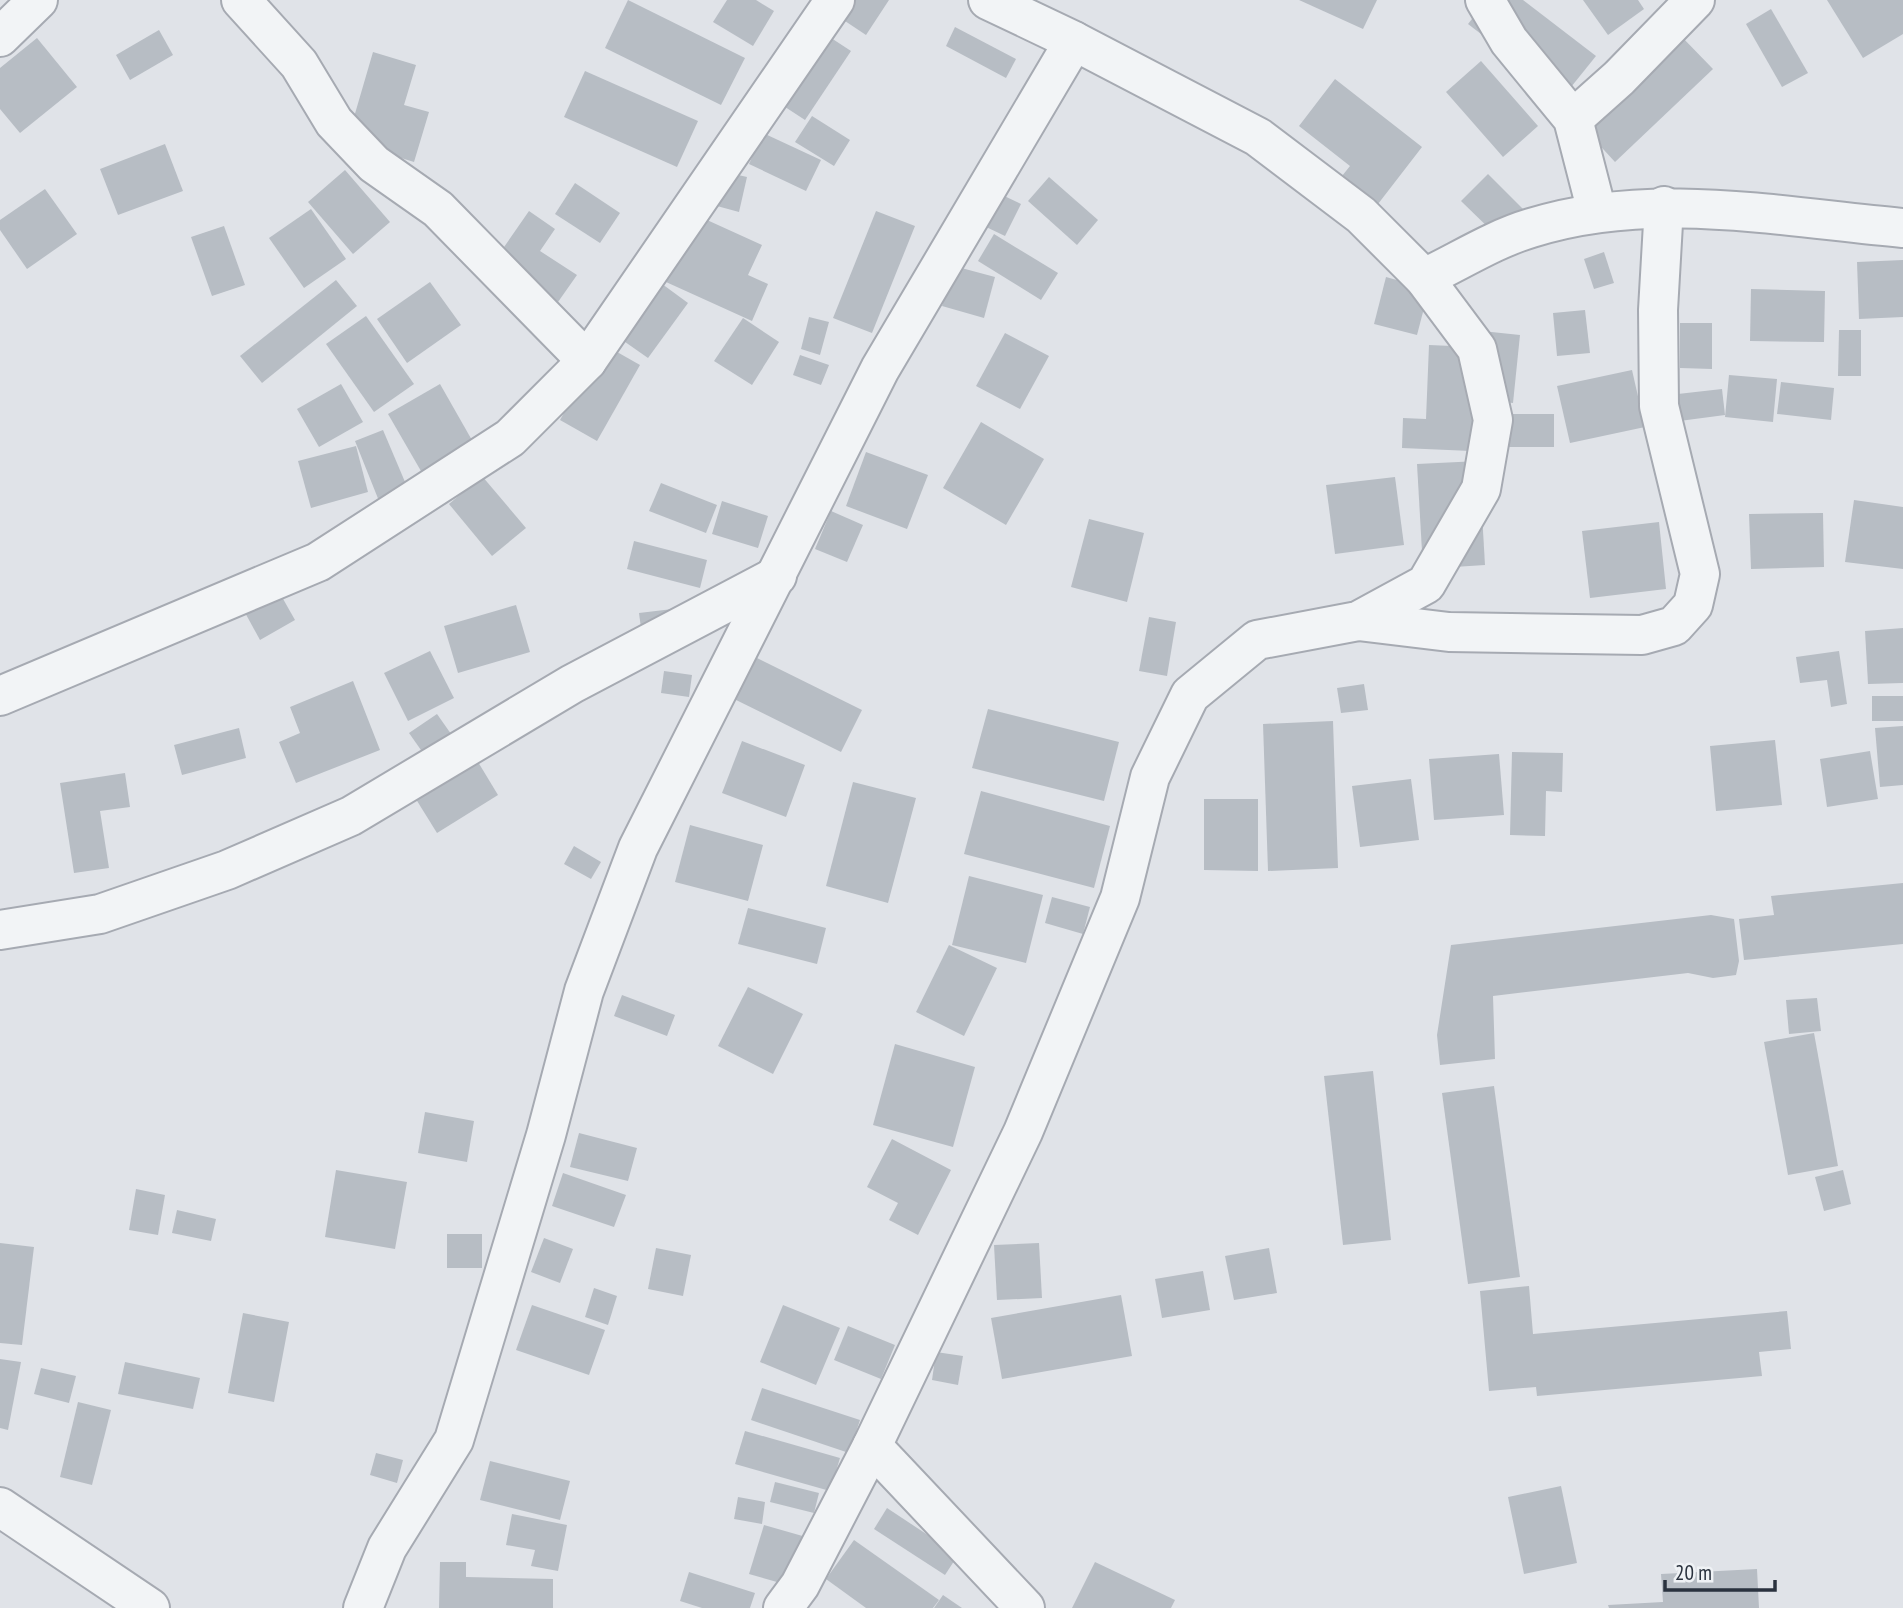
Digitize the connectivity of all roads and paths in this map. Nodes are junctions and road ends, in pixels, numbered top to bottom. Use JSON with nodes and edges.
{"nodes":[{"id":1,"x":38,"y":0,"type":"edge"},
{"id":2,"x":241,"y":0,"type":"edge"},
{"id":3,"x":835,"y":0,"type":"edge"},
{"id":4,"x":988,"y":0,"type":"edge"},
{"id":5,"x":1485,"y":0,"type":"edge"},
{"id":6,"x":1695,"y":0,"type":"edge"},
{"id":7,"x":1032,"y":9,"type":"edge"},
{"id":8,"x":0,"y":37,"type":"edge"},
{"id":9,"x":1074,"y":41,"type":"junction"},
{"id":10,"x":1573,"y":119,"type":"junction"},
{"id":11,"x":1664,"y":206,"type":"junction"},
{"id":12,"x":1597,"y":212,"type":"junction"},
{"id":13,"x":1903,"y":228,"type":"edge"},
{"id":14,"x":1424,"y":278,"type":"junction"},
{"id":15,"x":587,"y":361,"type":"junction"},
{"id":16,"x":777,"y":576,"type":"junction"},
{"id":17,"x":1358,"y":621,"type":"junction"},
{"id":18,"x":0,"y":696,"type":"edge"},
{"id":19,"x":0,"y":929,"type":"edge"},
{"id":20,"x":872,"y":1446,"type":"junction"},
{"id":21,"x":0,"y":1507,"type":"edge"},
{"id":22,"x":150,"y":1608,"type":"edge"},
{"id":23,"x":363,"y":1608,"type":"edge"},
{"id":24,"x":783,"y":1608,"type":"edge"},
{"id":25,"x":1025,"y":1608,"type":"edge"}],
"edges":[{"from":1,"to":8,"type":"street"},
{"from":2,"to":15,"type":"street"},
{"from":3,"to":15,"type":"street"},
{"from":4,"to":7,"type":"street"},
{"from":5,"to":10,"type":"street"},
{"from":6,"to":10,"type":"street"},
{"from":7,"to":9,"type":"street"},
{"from":9,"to":14,"type":"street"},
{"from":9,"to":16,"type":"street"},
{"from":10,"to":12,"type":"street"},
{"from":11,"to":12,"type":"street"},
{"from":11,"to":13,"type":"street"},
{"from":11,"to":17,"type":"street"},
{"from":12,"to":14,"type":"street"},
{"from":14,"to":17,"type":"street"},
{"from":15,"to":18,"type":"street"},
{"from":16,"to":19,"type":"street"},
{"from":16,"to":23,"type":"street"},
{"from":17,"to":20,"type":"street"},
{"from":20,"to":24,"type":"street"},
{"from":20,"to":25,"type":"street"},
{"from":21,"to":22,"type":"street"}]}
